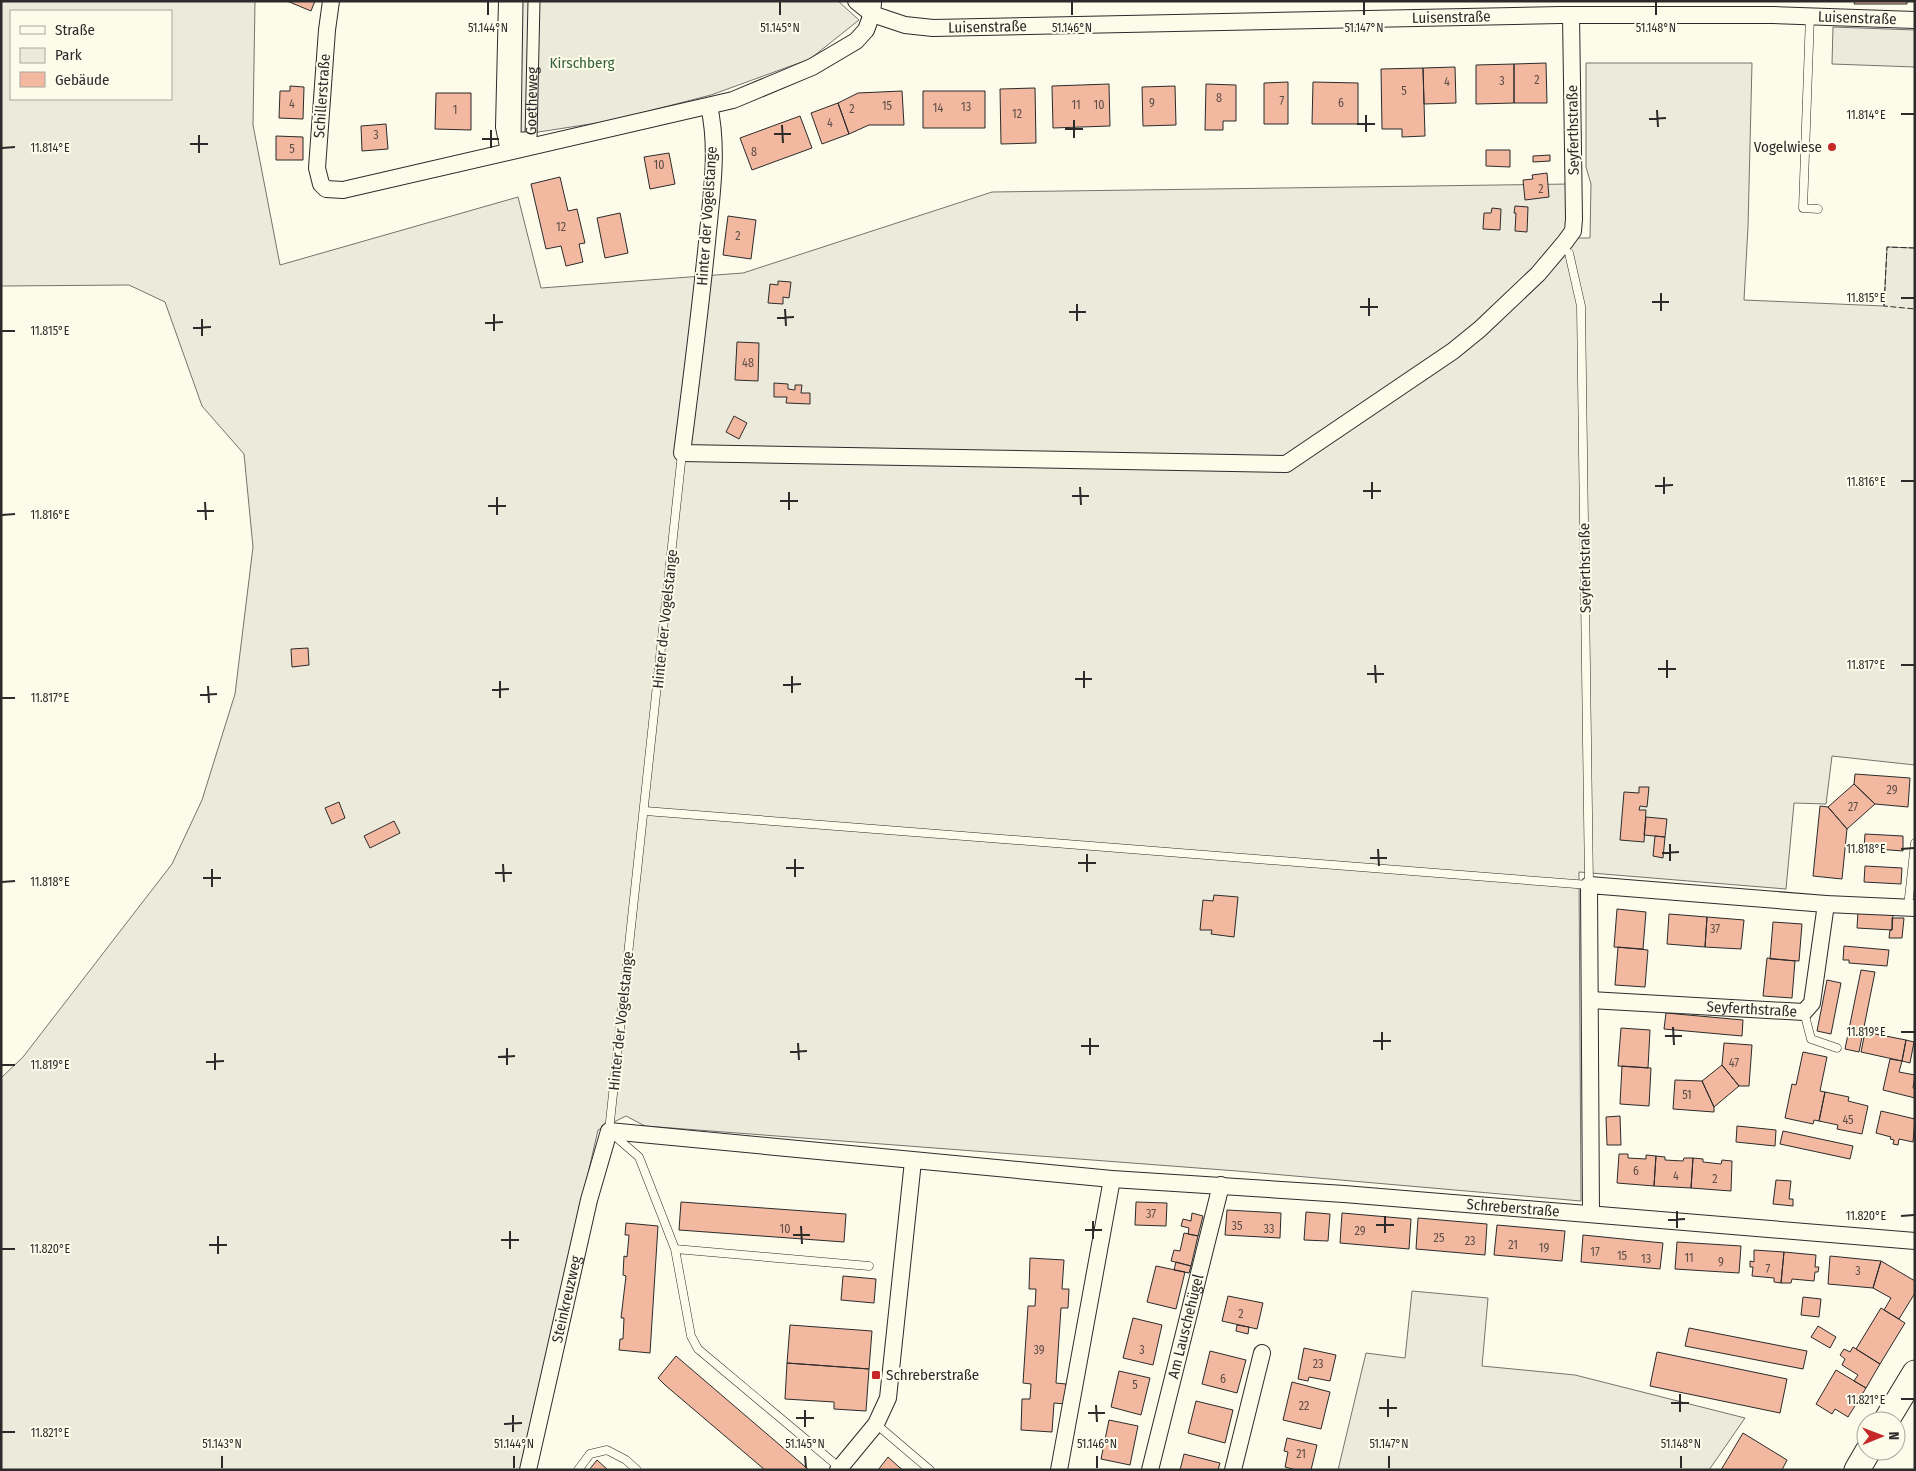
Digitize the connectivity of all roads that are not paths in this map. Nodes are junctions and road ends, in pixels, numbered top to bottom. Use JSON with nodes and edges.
{"nodes":[{"id":1,"x":331,"y":1,"type":"edge"},
{"id":2,"x":507,"y":1,"type":"edge"},
{"id":3,"x":517,"y":1,"type":"edge"},
{"id":4,"x":534,"y":1,"type":"edge"},
{"id":5,"x":856,"y":1,"type":"edge"},
{"id":6,"x":872,"y":8,"type":"edge"},
{"id":7,"x":1811,"y":9,"type":"edge"},
{"id":8,"x":1564,"y":10,"type":"edge"},
{"id":9,"x":1915,"y":20,"type":"edge"},
{"id":10,"x":709,"y":106,"type":"junction"},
{"id":11,"x":509,"y":151,"type":"junction"},
{"id":12,"x":1818,"y":208,"type":"dead end"},
{"id":13,"x":1567,"y":248,"type":"junction"},
{"id":14,"x":682,"y":453,"type":"junction"},
{"id":15,"x":645,"y":811,"type":"junction"},
{"id":16,"x":1915,"y":843,"type":"edge"},
{"id":17,"x":1589,"y":885,"type":"junction"},
{"id":18,"x":1826,"y":904,"type":"junction"},
{"id":19,"x":1911,"y":908,"type":"edge"},
{"id":20,"x":1590,"y":1000,"type":"junction"},
{"id":21,"x":1804,"y":1012,"type":"junction"},
{"id":22,"x":1837,"y":1048,"type":"dead end"},
{"id":23,"x":609,"y":1131,"type":"junction"},
{"id":24,"x":913,"y":1161,"type":"junction"},
{"id":25,"x":1112,"y":1179,"type":"junction"},
{"id":26,"x":1221,"y":1185,"type":"junction"},
{"id":27,"x":1591,"y":1214,"type":"junction"},
{"id":28,"x":1915,"y":1241,"type":"edge"},
{"id":29,"x":675,"y":1249,"type":"junction"},
{"id":30,"x":869,"y":1266,"type":"dead end"},
{"id":31,"x":1262,"y":1353,"type":"dead end"},
{"id":32,"x":1915,"y":1373,"type":"edge"},
{"id":33,"x":1892,"y":1411,"type":"edge"},
{"id":34,"x":876,"y":1424,"type":"junction"},
{"id":35,"x":839,"y":1469,"type":"edge"},
{"id":36,"x":528,"y":1470,"type":"edge"},
{"id":37,"x":578,"y":1470,"type":"edge"},
{"id":38,"x":637,"y":1470,"type":"edge"},
{"id":39,"x":930,"y":1470,"type":"edge"},
{"id":40,"x":1059,"y":1470,"type":"edge"},
{"id":41,"x":1150,"y":1470,"type":"edge"},
{"id":42,"x":1233,"y":1470,"type":"edge"}],
"edges":[{"from":1,"to":11,"type":"street","name":"Schillerstraße"},
{"from":2,"to":11,"type":"street","name":"Goetheweg"},
{"from":3,"to":4,"type":"street","name":"Goetheweg"},
{"from":5,"to":6,"type":"street","name":"Luisenstraße"},
{"from":6,"to":8,"type":"street","name":"Luisenstraße"},
{"from":6,"to":10,"type":"street"},
{"from":7,"to":8,"type":"street","name":"Luisenstraße"},
{"from":7,"to":9,"type":"street","name":"Luisenstraße"},
{"from":7,"to":12,"type":"lane"},
{"from":8,"to":13,"type":"street","name":"Seyferthstraße"},
{"from":10,"to":11,"type":"street"},
{"from":10,"to":14,"type":"street","name":"Hinter der Vogelstange"},
{"from":13,"to":14,"type":"street"},
{"from":13,"to":17,"type":"lane","name":"Seyferthstraße"},
{"from":14,"to":15,"type":"lane","name":"Hinter der Vogelstange"},
{"from":15,"to":17,"type":"lane"},
{"from":15,"to":23,"type":"lane","name":"Hinter der Vogelstange"},
{"from":16,"to":19,"type":"lane"},
{"from":17,"to":18,"type":"street"},
{"from":17,"to":20,"type":"street","name":"Seyferthstraße"},
{"from":18,"to":19,"type":"street"},
{"from":18,"to":21,"type":"street","name":"Seyferthstraße"},
{"from":20,"to":21,"type":"street","name":"Seyferthstraße"},
{"from":20,"to":27,"type":"street","name":"Seyferthstraße"},
{"from":21,"to":22,"type":"lane"},
{"from":23,"to":24,"type":"street","name":"Schreberstraße"},
{"from":23,"to":29,"type":"lane"},
{"from":23,"to":36,"type":"street","name":"Steinkreuzweg"},
{"from":24,"to":25,"type":"street","name":"Schreberstraße"},
{"from":24,"to":34,"type":"street"},
{"from":25,"to":26,"type":"street","name":"Schreberstraße"},
{"from":25,"to":40,"type":"street"},
{"from":26,"to":27,"type":"street","name":"Schreberstraße"},
{"from":26,"to":41,"type":"street","name":"Am Lauschehügel"},
{"from":27,"to":28,"type":"street","name":"Schreberstraße"},
{"from":29,"to":30,"type":"lane"},
{"from":29,"to":35,"type":"lane"},
{"from":31,"to":42,"type":"street"},
{"from":32,"to":33,"type":"main road"},
{"from":34,"to":35,"type":"street"},
{"from":34,"to":39,"type":"lane"},
{"from":37,"to":38,"type":"lane"}]}
